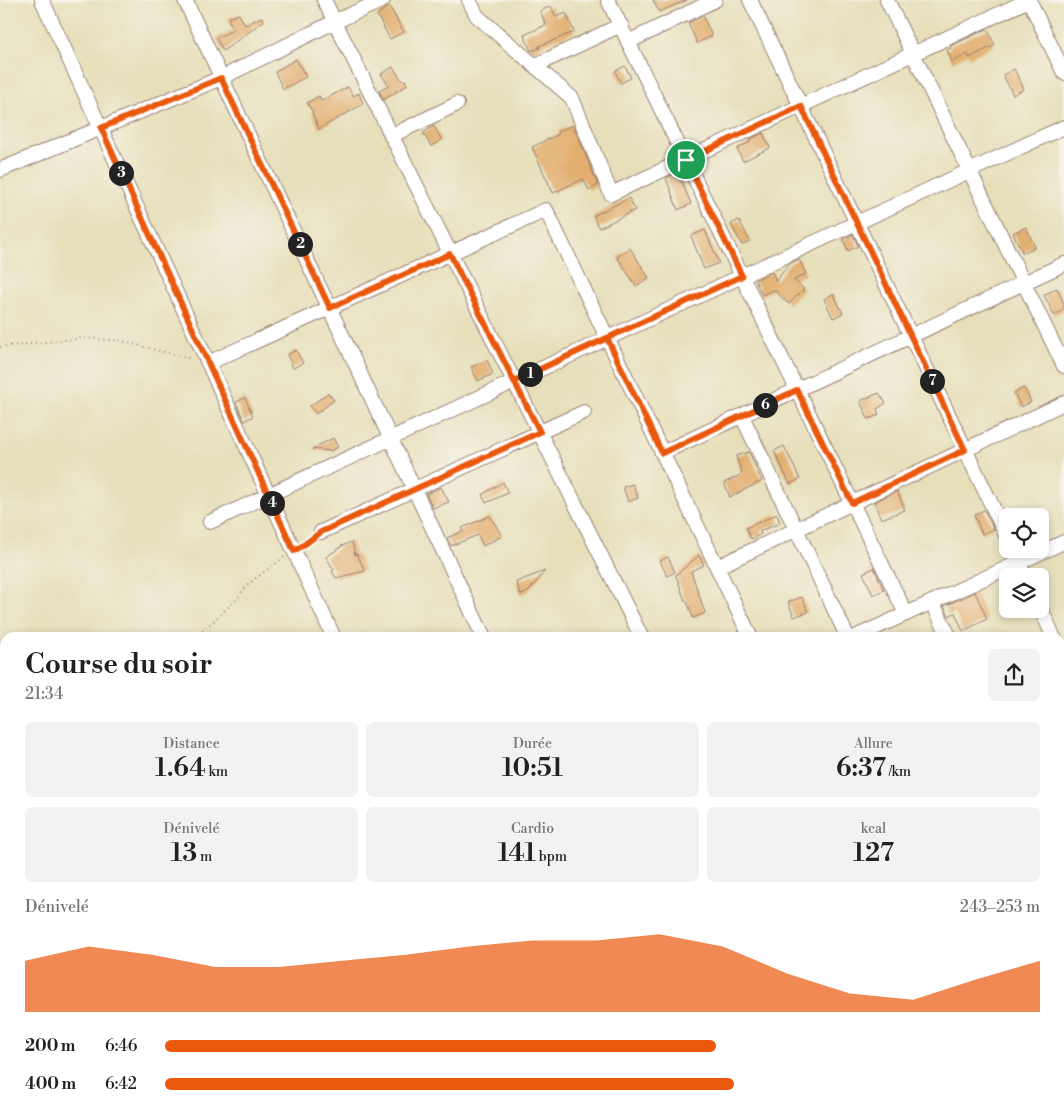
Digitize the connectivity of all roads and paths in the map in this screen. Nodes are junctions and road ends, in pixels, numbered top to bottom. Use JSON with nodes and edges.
{"nodes":[{"id":1,"x":42,"y":0,"type":"edge"},
{"id":2,"x":185,"y":0,"type":"edge"},
{"id":3,"x":324,"y":0,"type":"edge"},
{"id":4,"x":383,"y":0,"type":"edge"},
{"id":5,"x":469,"y":0,"type":"edge"},
{"id":6,"x":608,"y":0,"type":"edge"},
{"id":7,"x":715,"y":0,"type":"edge"},
{"id":8,"x":750,"y":0,"type":"edge"},
{"id":9,"x":887,"y":0,"type":"edge"},
{"id":10,"x":1029,"y":0,"type":"edge"},
{"id":11,"x":334,"y":22,"type":"junction"},
{"id":12,"x":621,"y":25,"type":"junction"},
{"id":13,"x":628,"y":42,"type":"junction"},
{"id":14,"x":913,"y":54,"type":"junction"},
{"id":15,"x":534,"y":66,"type":"junction"},
{"id":16,"x":1064,"y":73,"type":"edge"},
{"id":17,"x":221,"y":78,"type":"junction"},
{"id":18,"x":457,"y":104,"type":"dead end"},
{"id":19,"x":801,"y":106,"type":"junction"},
{"id":20,"x":1064,"y":126,"type":"edge"},
{"id":21,"x":101,"y":128,"type":"junction"},
{"id":22,"x":392,"y":136,"type":"junction"},
{"id":23,"x":686,"y":160,"type":"junction"},
{"id":24,"x":0,"y":170,"type":"edge"},
{"id":25,"x":970,"y":170,"type":"junction"},
{"id":26,"x":856,"y":223,"type":"junction"},
{"id":27,"x":450,"y":254,"type":"junction"},
{"id":28,"x":1064,"y":264,"type":"edge"},
{"id":29,"x":742,"y":276,"type":"junction"},
{"id":30,"x":1024,"y":283,"type":"junction"},
{"id":31,"x":330,"y":308,"type":"junction"},
{"id":32,"x":911,"y":336,"type":"junction"},
{"id":33,"x":607,"y":338,"type":"junction"},
{"id":34,"x":0,"y":347,"type":"edge"},
{"id":35,"x":208,"y":363,"type":"junction"},
{"id":36,"x":1064,"y":366,"type":"edge"},
{"id":37,"x":514,"y":381,"type":"junction"},
{"id":38,"x":797,"y":390,"type":"junction"},
{"id":39,"x":1064,"y":403,"type":"edge"},
{"id":40,"x":584,"y":412,"type":"dead end"},
{"id":41,"x":742,"y":416,"type":"junction"},
{"id":42,"x":540,"y":432,"type":"junction"},
{"id":43,"x":391,"y":438,"type":"junction"},
{"id":44,"x":965,"y":450,"type":"junction"},
{"id":45,"x":662,"y":453,"type":"junction"},
{"id":46,"x":415,"y":489,"type":"junction"},
{"id":47,"x":268,"y":495,"type":"junction"},
{"id":48,"x":852,"y":503,"type":"junction"},
{"id":49,"x":999,"y":520,"type":"edge"},
{"id":50,"x":210,"y":522,"type":"dead end"},
{"id":51,"x":797,"y":530,"type":"junction"},
{"id":52,"x":321,"y":532,"type":"dead end"},
{"id":53,"x":1064,"y":542,"type":"edge"},
{"id":54,"x":294,"y":551,"type":"junction"},
{"id":55,"x":1016,"y":558,"type":"edge"},
{"id":56,"x":1018,"y":562,"type":"junction"},
{"id":57,"x":717,"y":568,"type":"junction"},
{"id":58,"x":1021,"y":568,"type":"edge"},
{"id":59,"x":932,"y":602,"type":"junction"},
{"id":60,"x":906,"y":614,"type":"junction"},
{"id":61,"x":1045,"y":618,"type":"edge"},
{"id":62,"x":201,"y":632,"type":"edge"},
{"id":63,"x":331,"y":632,"type":"edge"},
{"id":64,"x":481,"y":632,"type":"edge"},
{"id":65,"x":639,"y":632,"type":"edge"},
{"id":66,"x":748,"y":632,"type":"edge"},
{"id":67,"x":845,"y":632,"type":"edge"},
{"id":68,"x":866,"y":632,"type":"edge"},
{"id":69,"x":947,"y":632,"type":"edge"},
{"id":70,"x":1051,"y":632,"type":"edge"}],
"edges":[{"from":1,"to":21,"type":"street"},
{"from":2,"to":17,"type":"street"},
{"from":3,"to":11,"type":"street"},
{"from":4,"to":11,"type":"street"},
{"from":5,"to":15,"type":"street"},
{"from":6,"to":12,"type":"street"},
{"from":7,"to":13,"type":"street"},
{"from":8,"to":19,"type":"street"},
{"from":9,"to":14,"type":"street"},
{"from":10,"to":14,"type":"street"},
{"from":10,"to":16,"type":"street"},
{"from":11,"to":17,"type":"street"},
{"from":11,"to":22,"type":"street"},
{"from":12,"to":13,"type":"street"},
{"from":12,"to":15,"type":"street"},
{"from":13,"to":23,"type":"street"},
{"from":14,"to":19,"type":"street"},
{"from":14,"to":25,"type":"street"},
{"from":15,"to":23,"type":"street"},
{"from":17,"to":21,"type":"street"},
{"from":17,"to":31,"type":"street"},
{"from":18,"to":22,"type":"street"},
{"from":19,"to":23,"type":"street"},
{"from":19,"to":26,"type":"street"},
{"from":20,"to":25,"type":"street"},
{"from":21,"to":24,"type":"street"},
{"from":21,"to":35,"type":"street"},
{"from":22,"to":27,"type":"street"},
{"from":23,"to":29,"type":"street"},
{"from":25,"to":26,"type":"street"},
{"from":25,"to":30,"type":"street"},
{"from":26,"to":29,"type":"street"},
{"from":26,"to":32,"type":"street"},
{"from":27,"to":31,"type":"street"},
{"from":27,"to":33,"type":"street"},
{"from":27,"to":37,"type":"street"},
{"from":28,"to":30,"type":"street"},
{"from":29,"to":33,"type":"street"},
{"from":29,"to":38,"type":"street"},
{"from":30,"to":32,"type":"street"},
{"from":30,"to":36,"type":"street"},
{"from":31,"to":35,"type":"street"},
{"from":31,"to":43,"type":"street"},
{"from":32,"to":38,"type":"street"},
{"from":32,"to":44,"type":"street"},
{"from":33,"to":37,"type":"street"},
{"from":33,"to":45,"type":"street"},
{"from":34,"to":35,"type":"path"},
{"from":35,"to":47,"type":"street"},
{"from":37,"to":42,"type":"street"},
{"from":37,"to":43,"type":"street"},
{"from":38,"to":41,"type":"street"},
{"from":38,"to":48,"type":"street"},
{"from":39,"to":44,"type":"street"},
{"from":40,"to":42,"type":"street"},
{"from":41,"to":45,"type":"street"},
{"from":41,"to":51,"type":"street"},
{"from":42,"to":46,"type":"street"},
{"from":42,"to":65,"type":"street"},
{"from":43,"to":46,"type":"street"},
{"from":43,"to":47,"type":"street"},
{"from":44,"to":48,"type":"street"},
{"from":44,"to":49,"type":"street"},
{"from":45,"to":57,"type":"street"},
{"from":46,"to":52,"type":"street"},
{"from":46,"to":64,"type":"street"},
{"from":47,"to":50,"type":"street"},
{"from":47,"to":54,"type":"street"},
{"from":48,"to":51,"type":"street"},
{"from":48,"to":60,"type":"street"},
{"from":51,"to":57,"type":"street"},
{"from":51,"to":67,"type":"street"},
{"from":53,"to":56,"type":"street"},
{"from":54,"to":62,"type":"path"},
{"from":54,"to":63,"type":"street"},
{"from":55,"to":56,"type":"street"},
{"from":56,"to":58,"type":"street"},
{"from":56,"to":59,"type":"street"},
{"from":57,"to":66,"type":"street"},
{"from":59,"to":60,"type":"street"},
{"from":59,"to":69,"type":"street"},
{"from":60,"to":68,"type":"street"},
{"from":61,"to":70,"type":"street"}]}
